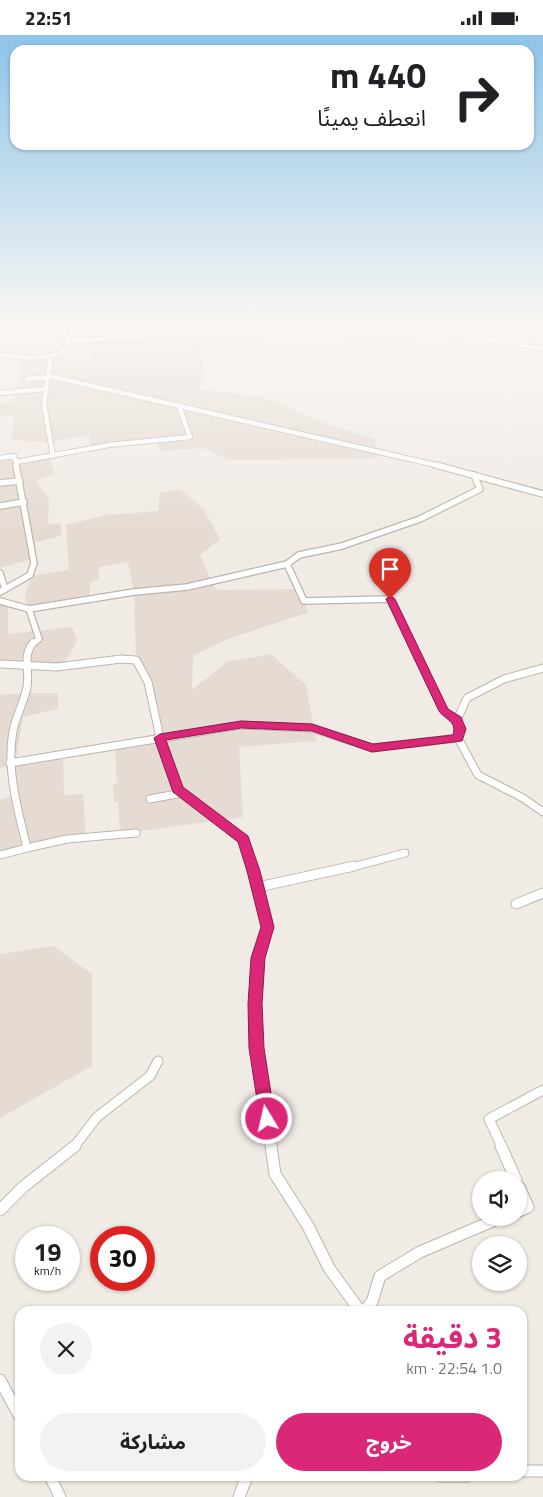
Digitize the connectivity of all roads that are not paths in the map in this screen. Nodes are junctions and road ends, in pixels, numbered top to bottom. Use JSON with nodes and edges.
{"nodes":[{"id":1,"x":20,"y":391,"type":"edge"},
{"id":2,"x":45,"y":391,"type":"edge"},
{"id":3,"x":118,"y":391,"type":"edge"},
{"id":4,"x":0,"y":393,"type":"edge"},
{"id":5,"x":178,"y":406,"type":"junction"},
{"id":6,"x":53,"y":456,"type":"junction"},
{"id":7,"x":0,"y":458,"type":"edge"},
{"id":8,"x":16,"y":463,"type":"junction"},
{"id":9,"x":474,"y":475,"type":"junction"},
{"id":10,"x":20,"y":481,"type":"junction"},
{"id":11,"x":0,"y":483,"type":"edge"},
{"id":12,"x":543,"y":494,"type":"edge"},
{"id":13,"x":24,"y":503,"type":"junction"},
{"id":14,"x":0,"y":506,"type":"edge"},
{"id":15,"x":287,"y":564,"type":"junction"},
{"id":16,"x":0,"y":573,"type":"edge"},
{"id":17,"x":2,"y":590,"type":"edge"},
{"id":18,"x":0,"y":601,"type":"edge"},
{"id":19,"x":29,"y":609,"type":"junction"},
{"id":20,"x":0,"y":664,"type":"edge"},
{"id":21,"x":27,"y":665,"type":"junction"},
{"id":22,"x":543,"y":668,"type":"edge"},
{"id":23,"x":457,"y":720,"type":"junction"},
{"id":24,"x":160,"y":738,"type":"junction"},
{"id":25,"x":458,"y":738,"type":"junction"},
{"id":26,"x":10,"y":763,"type":"junction"},
{"id":27,"x":182,"y":793,"type":"junction"},
{"id":28,"x":150,"y":799,"type":"dead end"},
{"id":29,"x":543,"y":811,"type":"edge"},
{"id":30,"x":136,"y":833,"type":"dead end"},
{"id":31,"x":27,"y":849,"type":"junction"},
{"id":32,"x":405,"y":853,"type":"dead end"},
{"id":33,"x":0,"y":855,"type":"edge"},
{"id":34,"x":258,"y":887,"type":"junction"},
{"id":35,"x":543,"y":893,"type":"edge"},
{"id":36,"x":516,"y":903,"type":"dead end"},
{"id":37,"x":158,"y":1061,"type":"dead end"},
{"id":38,"x":543,"y":1090,"type":"edge"},
{"id":39,"x":512,"y":1171,"type":"edge"},
{"id":40,"x":0,"y":1211,"type":"edge"},
{"id":41,"x":481,"y":1226,"type":"edge"},
{"id":42,"x":358,"y":1306,"type":"edge"},
{"id":43,"x":368,"y":1306,"type":"edge"},
{"id":44,"x":0,"y":1380,"type":"edge"},
{"id":45,"x":15,"y":1408,"type":"edge"},
{"id":46,"x":527,"y":1471,"type":"edge"},
{"id":47,"x":543,"y":1471,"type":"edge"},
{"id":48,"x":52,"y":1481,"type":"edge"},
{"id":49,"x":245,"y":1481,"type":"edge"},
{"id":50,"x":60,"y":1497,"type":"edge"},
{"id":51,"x":239,"y":1497,"type":"edge"}],
"edges":[{"from":1,"to":4,"type":"street"},
{"from":2,"to":6,"type":"street"},
{"from":3,"to":5,"type":"street"},
{"from":5,"to":6,"type":"street"},
{"from":5,"to":9,"type":"street"},
{"from":6,"to":8,"type":"street"},
{"from":7,"to":8,"type":"street"},
{"from":8,"to":10,"type":"street"},
{"from":9,"to":12,"type":"street"},
{"from":9,"to":15,"type":"street"},
{"from":10,"to":11,"type":"street"},
{"from":10,"to":13,"type":"street"},
{"from":13,"to":14,"type":"street"},
{"from":13,"to":17,"type":"street"},
{"from":15,"to":19,"type":"street"},
{"from":15,"to":23,"type":"street"},
{"from":16,"to":17,"type":"street"},
{"from":18,"to":19,"type":"street"},
{"from":19,"to":21,"type":"street"},
{"from":20,"to":21,"type":"street"},
{"from":21,"to":24,"type":"street"},
{"from":21,"to":26,"type":"street"},
{"from":22,"to":23,"type":"street"},
{"from":23,"to":25,"type":"street"},
{"from":24,"to":25,"type":"street"},
{"from":24,"to":26,"type":"street"},
{"from":24,"to":27,"type":"street"},
{"from":25,"to":29,"type":"street"},
{"from":26,"to":31,"type":"street"},
{"from":27,"to":28,"type":"street"},
{"from":27,"to":34,"type":"street"},
{"from":30,"to":31,"type":"street"},
{"from":31,"to":33,"type":"street"},
{"from":32,"to":34,"type":"street"},
{"from":34,"to":42,"type":"street"},
{"from":35,"to":36,"type":"street"},
{"from":37,"to":40,"type":"street"},
{"from":38,"to":39,"type":"street"},
{"from":41,"to":43,"type":"street"},
{"from":44,"to":45,"type":"street"},
{"from":46,"to":47,"type":"street"},
{"from":48,"to":50,"type":"street"},
{"from":49,"to":51,"type":"street"}]}
